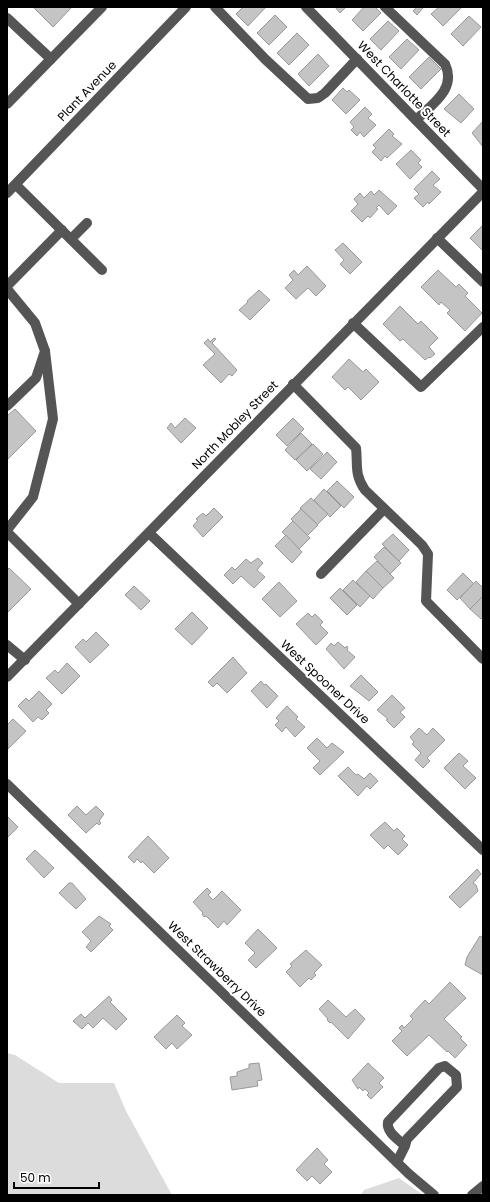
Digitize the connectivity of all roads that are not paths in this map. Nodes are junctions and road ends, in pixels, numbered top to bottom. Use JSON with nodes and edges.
{"nodes":[{"id":1,"x":102,"y":7,"type":"edge"},
{"id":2,"x":186,"y":7,"type":"edge"},
{"id":3,"x":215,"y":7,"type":"edge"},
{"id":4,"x":307,"y":7,"type":"edge"},
{"id":5,"x":384,"y":7,"type":"edge"},
{"id":6,"x":7,"y":18,"type":"edge"},
{"id":7,"x":51,"y":59,"type":"junction"},
{"id":8,"x":357,"y":59,"type":"junction"},
{"id":9,"x":7,"y":104,"type":"edge"},
{"id":10,"x":416,"y":120,"type":"junction"},
{"id":11,"x":16,"y":185,"type":"junction"},
{"id":12,"x":483,"y":191,"type":"edge"},
{"id":13,"x":7,"y":193,"type":"edge"},
{"id":14,"x":87,"y":223,"type":"dead end"},
{"id":15,"x":62,"y":230,"type":"junction"},
{"id":16,"x":438,"y":238,"type":"junction"},
{"id":17,"x":72,"y":239,"type":"junction"},
{"id":18,"x":102,"y":270,"type":"dead end"},
{"id":19,"x":483,"y":282,"type":"edge"},
{"id":20,"x":7,"y":286,"type":"edge"},
{"id":21,"x":7,"y":289,"type":"edge"},
{"id":22,"x":353,"y":323,"type":"junction"},
{"id":23,"x":483,"y":327,"type":"edge"},
{"id":24,"x":45,"y":351,"type":"junction"},
{"id":25,"x":293,"y":384,"type":"junction"},
{"id":26,"x":7,"y":406,"type":"edge"},
{"id":27,"x":384,"y":509,"type":"junction"},
{"id":28,"x":7,"y":531,"type":"edge"},
{"id":29,"x":149,"y":533,"type":"junction"},
{"id":30,"x":321,"y":574,"type":"dead end"},
{"id":31,"x":79,"y":604,"type":"junction"},
{"id":32,"x":7,"y":645,"type":"edge"},
{"id":33,"x":483,"y":659,"type":"edge"},
{"id":34,"x":25,"y":660,"type":"junction"},
{"id":35,"x":7,"y":678,"type":"edge"},
{"id":36,"x":7,"y":784,"type":"edge"},
{"id":37,"x":483,"y":849,"type":"edge"},
{"id":38,"x":405,"y":1146,"type":"junction"},
{"id":39,"x":397,"y":1162,"type":"junction"},
{"id":40,"x":483,"y":1186,"type":"edge"},
{"id":41,"x":434,"y":1195,"type":"edge"},
{"id":42,"x":472,"y":1195,"type":"edge"}],
"edges":[{"from":1,"to":7,"type":"street"},
{"from":2,"to":11,"type":"street","name":"Plant Avenue"},
{"from":3,"to":8,"type":"street"},
{"from":4,"to":8,"type":"street","name":"West Charlotte Street"},
{"from":5,"to":10,"type":"street"},
{"from":6,"to":7,"type":"street"},
{"from":7,"to":9,"type":"street"},
{"from":8,"to":10,"type":"street","name":"West Charlotte Street"},
{"from":10,"to":12,"type":"street","name":"West Charlotte Street"},
{"from":11,"to":13,"type":"street","name":"Plant Avenue"},
{"from":11,"to":15,"type":"street"},
{"from":12,"to":16,"type":"street","name":"North Mobley Street"},
{"from":14,"to":17,"type":"street"},
{"from":15,"to":17,"type":"street"},
{"from":15,"to":20,"type":"street"},
{"from":16,"to":19,"type":"street"},
{"from":16,"to":22,"type":"street","name":"North Mobley Street"},
{"from":17,"to":18,"type":"street"},
{"from":21,"to":24,"type":"street"},
{"from":22,"to":23,"type":"street"},
{"from":22,"to":25,"type":"street","name":"North Mobley Street"},
{"from":24,"to":26,"type":"street"},
{"from":24,"to":28,"type":"street"},
{"from":25,"to":27,"type":"street"},
{"from":25,"to":29,"type":"street","name":"North Mobley Street"},
{"from":27,"to":30,"type":"street"},
{"from":27,"to":33,"type":"street"},
{"from":28,"to":31,"type":"street"},
{"from":29,"to":31,"type":"street","name":"North Mobley Street"},
{"from":29,"to":37,"type":"street","name":"West Spooner Drive"},
{"from":31,"to":34,"type":"street","name":"North Mobley Street"},
{"from":32,"to":34,"type":"street"},
{"from":34,"to":35,"type":"street","name":"North Mobley Street"},
{"from":36,"to":39,"type":"street","name":"West Strawberry Drive"},
{"from":38,"to":38,"type":"street"},
{"from":38,"to":39,"type":"street"},
{"from":39,"to":41,"type":"street","name":"West Strawberry Drive"},
{"from":40,"to":42,"type":"street"}]}
